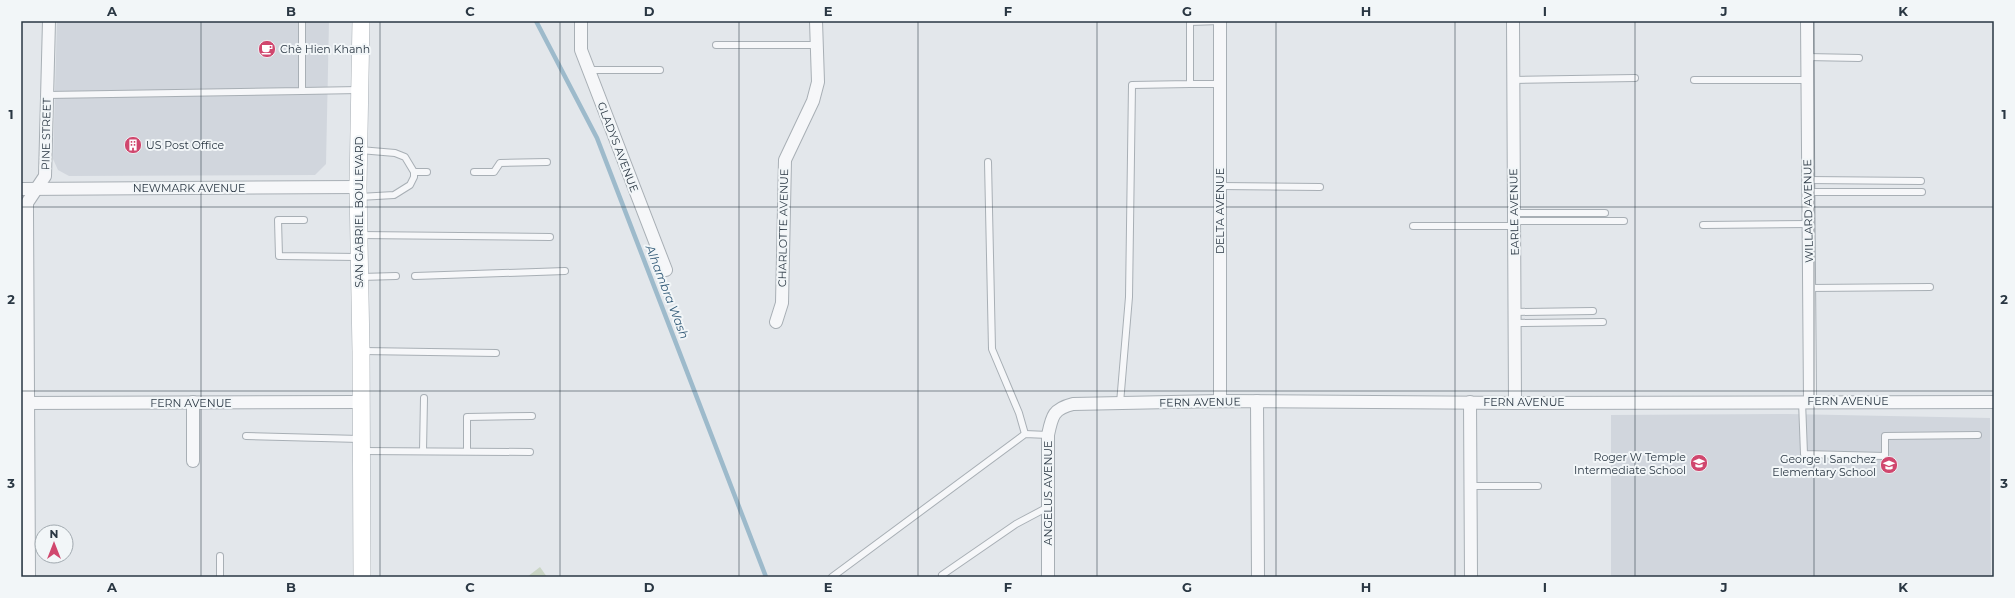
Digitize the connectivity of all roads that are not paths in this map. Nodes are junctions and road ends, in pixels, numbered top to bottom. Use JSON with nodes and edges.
{"nodes":[{"id":1,"x":49,"y":21,"type":"edge"},
{"id":2,"x":302,"y":21,"type":"edge"},
{"id":3,"x":362,"y":21,"type":"edge"},
{"id":4,"x":581,"y":21,"type":"edge"},
{"id":5,"x":816,"y":21,"type":"edge"},
{"id":6,"x":1220,"y":21,"type":"edge"},
{"id":7,"x":1513,"y":21,"type":"edge"},
{"id":8,"x":1807,"y":21,"type":"edge"},
{"id":9,"x":1190,"y":22,"type":"edge"},
{"id":10,"x":716,"y":45,"type":"dead end"},
{"id":11,"x":817,"y":45,"type":"junction"},
{"id":12,"x":1807,"y":57,"type":"junction"},
{"id":13,"x":1859,"y":58,"type":"dead end"},
{"id":14,"x":588,"y":70,"type":"junction"},
{"id":15,"x":660,"y":70,"type":"dead end"},
{"id":16,"x":1635,"y":78,"type":"dead end"},
{"id":17,"x":1514,"y":80,"type":"junction"},
{"id":18,"x":1694,"y":80,"type":"dead end"},
{"id":19,"x":1807,"y":80,"type":"junction"},
{"id":20,"x":1190,"y":84,"type":"junction"},
{"id":21,"x":1220,"y":84,"type":"junction"},
{"id":22,"x":360,"y":90,"type":"junction"},
{"id":23,"x":302,"y":91,"type":"junction"},
{"id":24,"x":46,"y":95,"type":"junction"},
{"id":25,"x":358,"y":150,"type":"junction"},
{"id":26,"x":546,"y":162,"type":"dead end"},
{"id":27,"x":988,"y":162,"type":"dead end"},
{"id":28,"x":414,"y":172,"type":"junction"},
{"id":29,"x":427,"y":172,"type":"dead end"},
{"id":30,"x":474,"y":172,"type":"dead end"},
{"id":31,"x":1921,"y":181,"type":"dead end"},
{"id":32,"x":1220,"y":186,"type":"junction"},
{"id":33,"x":1808,"y":186,"type":"junction"},
{"id":34,"x":1320,"y":187,"type":"dead end"},
{"id":35,"x":21,"y":189,"type":"edge"},
{"id":36,"x":36,"y":189,"type":"junction"},
{"id":37,"x":358,"y":192,"type":"junction"},
{"id":38,"x":1922,"y":192,"type":"dead end"},
{"id":39,"x":1605,"y":213,"type":"dead end"},
{"id":40,"x":304,"y":220,"type":"dead end"},
{"id":41,"x":1514,"y":220,"type":"junction"},
{"id":42,"x":1624,"y":221,"type":"dead end"},
{"id":43,"x":1808,"y":224,"type":"junction"},
{"id":44,"x":1413,"y":226,"type":"dead end"},
{"id":45,"x":1703,"y":226,"type":"dead end"},
{"id":46,"x":359,"y":235,"type":"junction"},
{"id":47,"x":550,"y":237,"type":"dead end"},
{"id":48,"x":359,"y":257,"type":"junction"},
{"id":49,"x":666,"y":270,"type":"dead end"},
{"id":50,"x":565,"y":271,"type":"dead end"},
{"id":51,"x":396,"y":276,"type":"dead end"},
{"id":52,"x":415,"y":276,"type":"dead end"},
{"id":53,"x":359,"y":277,"type":"junction"},
{"id":54,"x":1930,"y":287,"type":"dead end"},
{"id":55,"x":1809,"y":288,"type":"junction"},
{"id":56,"x":1593,"y":311,"type":"dead end"},
{"id":57,"x":1516,"y":318,"type":"junction"},
{"id":58,"x":776,"y":322,"type":"dead end"},
{"id":59,"x":1603,"y":322,"type":"dead end"},
{"id":60,"x":361,"y":351,"type":"junction"},
{"id":61,"x":496,"y":353,"type":"dead end"},
{"id":62,"x":424,"y":398,"type":"dead end"},
{"id":63,"x":1220,"y":401,"type":"junction"},
{"id":64,"x":1257,"y":401,"type":"junction"},
{"id":65,"x":1806,"y":401,"type":"junction"},
{"id":66,"x":193,"y":402,"type":"junction"},
{"id":67,"x":360,"y":402,"type":"junction"},
{"id":68,"x":1470,"y":402,"type":"junction"},
{"id":69,"x":1994,"y":402,"type":"edge"},
{"id":70,"x":24,"y":403,"type":"edge"},
{"id":71,"x":1120,"y":403,"type":"junction"},
{"id":72,"x":1515,"y":403,"type":"junction"},
{"id":73,"x":1056,"y":411,"type":"joint"},
{"id":74,"x":532,"y":416,"type":"dead end"},
{"id":75,"x":1024,"y":434,"type":"junction"},
{"id":76,"x":1048,"y":435,"type":"junction"},
{"id":77,"x":1978,"y":435,"type":"dead end"},
{"id":78,"x":246,"y":436,"type":"dead end"},
{"id":79,"x":360,"y":445,"type":"junction"},
{"id":80,"x":424,"y":451,"type":"junction"},
{"id":81,"x":467,"y":451,"type":"junction"},
{"id":82,"x":530,"y":452,"type":"dead end"},
{"id":83,"x":193,"y":461,"type":"dead end"},
{"id":84,"x":1470,"y":486,"type":"junction"},
{"id":85,"x":1538,"y":486,"type":"dead end"},
{"id":86,"x":1048,"y":507,"type":"junction"},
{"id":87,"x":220,"y":556,"type":"dead end"},
{"id":88,"x":942,"y":575,"type":"dead end"},
{"id":89,"x":29,"y":577,"type":"edge"},
{"id":90,"x":220,"y":577,"type":"edge"},
{"id":91,"x":362,"y":577,"type":"edge"},
{"id":92,"x":832,"y":577,"type":"edge"},
{"id":93,"x":1048,"y":577,"type":"edge"},
{"id":94,"x":1258,"y":577,"type":"edge"},
{"id":95,"x":1471,"y":577,"type":"edge"}],
"edges":[{"from":1,"to":24,"type":"street","name":"PINE STREET"},
{"from":2,"to":23,"type":"lane"},
{"from":3,"to":22,"type":"main road","name":"SAN GABRIEL BOULEVARD"},
{"from":4,"to":14,"type":"street","name":"GLADYS AVENUE"},
{"from":5,"to":11,"type":"street","name":"CHARLOTTE AVENUE"},
{"from":6,"to":9,"type":"lane"},
{"from":6,"to":21,"type":"street","name":"DELTA AVENUE"},
{"from":7,"to":17,"type":"street","name":"EARLE AVENUE"},
{"from":8,"to":12,"type":"street","name":"WILLARD AVENUE"},
{"from":9,"to":20,"type":"lane"},
{"from":10,"to":11,"type":"lane"},
{"from":11,"to":58,"type":"street","name":"CHARLOTTE AVENUE"},
{"from":12,"to":13,"type":"lane"},
{"from":12,"to":19,"type":"street","name":"WILLARD AVENUE"},
{"from":14,"to":15,"type":"lane"},
{"from":14,"to":49,"type":"street","name":"GLADYS AVENUE"},
{"from":16,"to":17,"type":"lane"},
{"from":17,"to":41,"type":"street","name":"EARLE AVENUE"},
{"from":18,"to":19,"type":"lane"},
{"from":19,"to":33,"type":"street","name":"WILLARD AVENUE"},
{"from":20,"to":21,"type":"lane"},
{"from":20,"to":71,"type":"lane"},
{"from":21,"to":32,"type":"street","name":"DELTA AVENUE"},
{"from":22,"to":23,"type":"lane"},
{"from":22,"to":25,"type":"main road","name":"SAN GABRIEL BOULEVARD"},
{"from":23,"to":24,"type":"lane"},
{"from":24,"to":36,"type":"street","name":"PINE STREET"},
{"from":25,"to":28,"type":"lane"},
{"from":25,"to":37,"type":"main road","name":"SAN GABRIEL BOULEVARD"},
{"from":26,"to":30,"type":"lane"},
{"from":27,"to":75,"type":"lane"},
{"from":28,"to":29,"type":"lane"},
{"from":28,"to":37,"type":"lane"},
{"from":31,"to":33,"type":"lane"},
{"from":32,"to":34,"type":"lane"},
{"from":32,"to":63,"type":"street","name":"DELTA AVENUE"},
{"from":33,"to":38,"type":"lane"},
{"from":33,"to":43,"type":"street","name":"WILLARD AVENUE"},
{"from":35,"to":36,"type":"street","name":"NEWMARK AVENUE"},
{"from":36,"to":37,"type":"street","name":"NEWMARK AVENUE"},
{"from":36,"to":70,"type":"street","name":"PINE STREET"},
{"from":37,"to":46,"type":"main road","name":"SAN GABRIEL BOULEVARD"},
{"from":39,"to":41,"type":"lane"},
{"from":40,"to":48,"type":"lane"},
{"from":41,"to":42,"type":"lane"},
{"from":41,"to":44,"type":"lane"},
{"from":41,"to":57,"type":"street","name":"EARLE AVENUE"},
{"from":43,"to":45,"type":"lane"},
{"from":43,"to":55,"type":"street","name":"WILLARD AVENUE"},
{"from":46,"to":47,"type":"lane"},
{"from":46,"to":48,"type":"main road","name":"SAN GABRIEL BOULEVARD"},
{"from":48,"to":53,"type":"main road","name":"SAN GABRIEL BOULEVARD"},
{"from":50,"to":52,"type":"lane"},
{"from":51,"to":53,"type":"lane"},
{"from":53,"to":60,"type":"main road","name":"SAN GABRIEL BOULEVARD"},
{"from":54,"to":55,"type":"lane"},
{"from":55,"to":65,"type":"street","name":"WILLARD AVENUE"},
{"from":56,"to":57,"type":"lane"},
{"from":57,"to":59,"type":"lane"},
{"from":57,"to":72,"type":"street","name":"EARLE AVENUE"},
{"from":60,"to":61,"type":"lane"},
{"from":60,"to":67,"type":"main road","name":"SAN GABRIEL BOULEVARD"},
{"from":62,"to":80,"type":"lane"},
{"from":63,"to":64,"type":"street","name":"FERN AVENUE"},
{"from":63,"to":71,"type":"street","name":"FERN AVENUE"},
{"from":64,"to":68,"type":"street","name":"FERN AVENUE"},
{"from":64,"to":94,"type":"street"},
{"from":65,"to":69,"type":"street","name":"FERN AVENUE"},
{"from":65,"to":72,"type":"street","name":"FERN AVENUE"},
{"from":65,"to":77,"type":"lane"},
{"from":66,"to":67,"type":"street","name":"FERN AVENUE"},
{"from":66,"to":70,"type":"street","name":"FERN AVENUE"},
{"from":66,"to":83,"type":"street"},
{"from":67,"to":79,"type":"main road","name":"SAN GABRIEL BOULEVARD"},
{"from":68,"to":72,"type":"street","name":"FERN AVENUE"},
{"from":68,"to":84,"type":"street"},
{"from":70,"to":89,"type":"street","name":"PINE STREET"},
{"from":71,"to":73,"type":"street","name":"FERN AVENUE"},
{"from":73,"to":76,"type":"street","name":"ANGELUS AVENUE"},
{"from":74,"to":81,"type":"lane"},
{"from":75,"to":76,"type":"lane"},
{"from":75,"to":92,"type":"lane"},
{"from":76,"to":86,"type":"street","name":"ANGELUS AVENUE"},
{"from":78,"to":79,"type":"lane"},
{"from":79,"to":80,"type":"lane"},
{"from":79,"to":91,"type":"main road","name":"SAN GABRIEL BOULEVARD"},
{"from":80,"to":81,"type":"lane"},
{"from":81,"to":82,"type":"lane"},
{"from":84,"to":85,"type":"lane"},
{"from":84,"to":95,"type":"street"},
{"from":86,"to":88,"type":"lane"},
{"from":86,"to":93,"type":"street","name":"ANGELUS AVENUE"},
{"from":87,"to":90,"type":"lane"}]}
